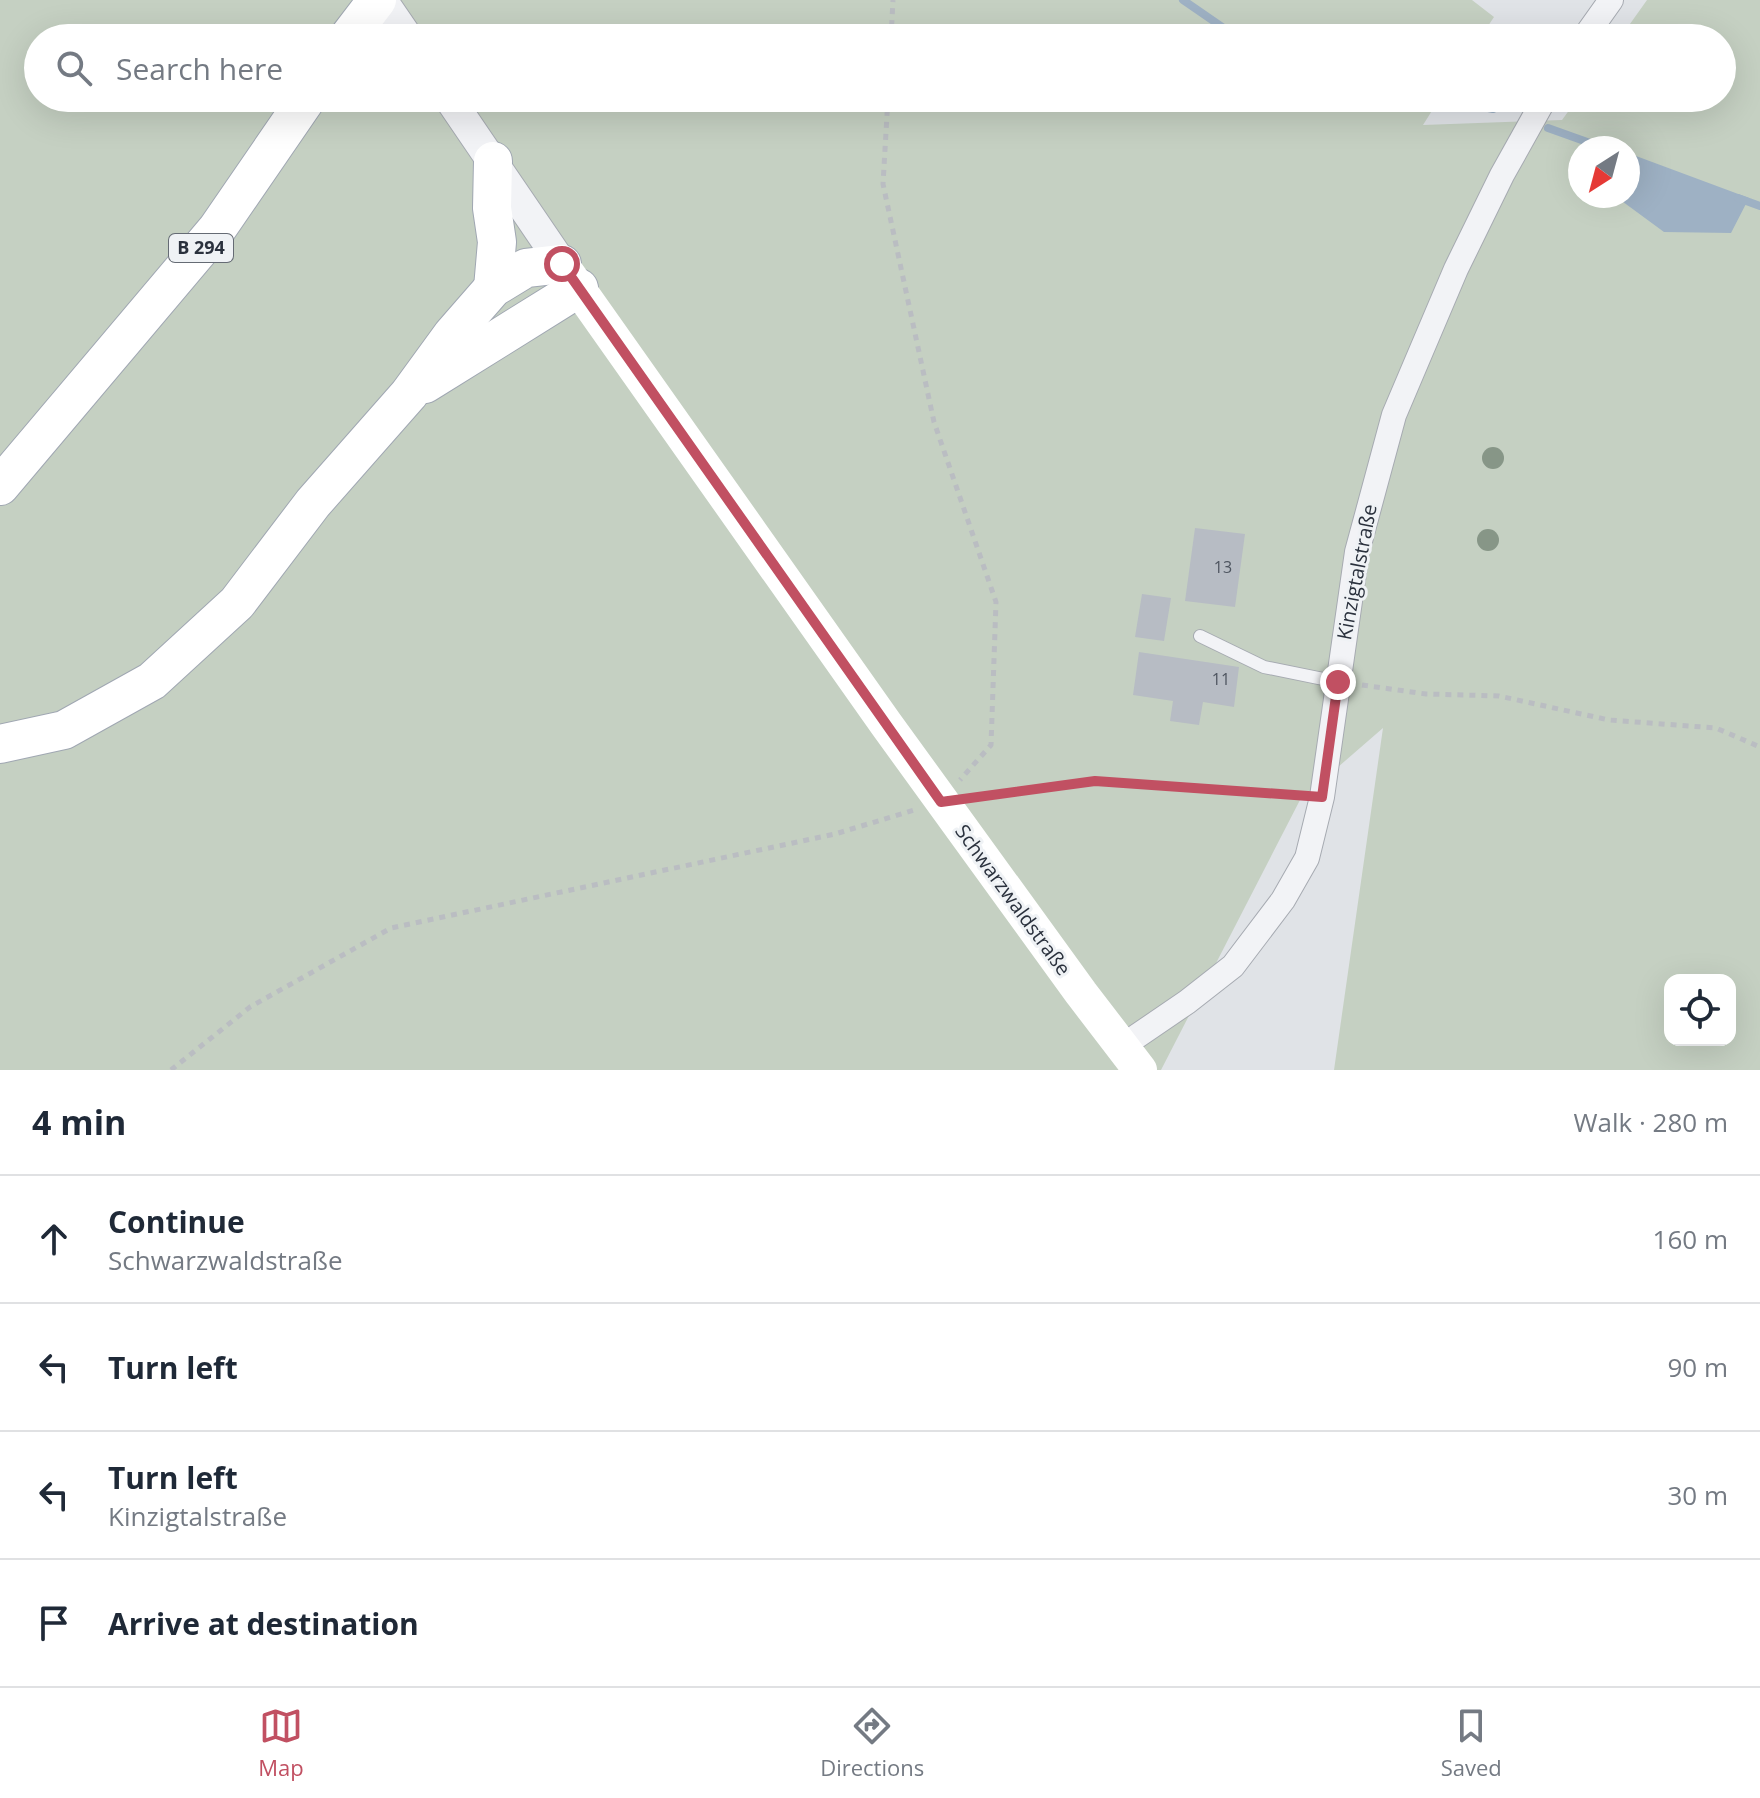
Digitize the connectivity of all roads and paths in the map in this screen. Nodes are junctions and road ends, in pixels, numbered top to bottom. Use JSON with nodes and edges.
{"nodes":[{"id":1,"x":380,"y":0,"type":"edge"},
{"id":2,"x":893,"y":0,"type":"edge"},
{"id":3,"x":1611,"y":0,"type":"edge"},
{"id":4,"x":360,"y":24,"type":"edge"},
{"id":5,"x":398,"y":24,"type":"edge"},
{"id":6,"x":892,"y":24,"type":"edge"},
{"id":7,"x":1594,"y":24,"type":"edge"},
{"id":8,"x":297,"y":112,"type":"edge"},
{"id":9,"x":459,"y":112,"type":"edge"},
{"id":10,"x":887,"y":112,"type":"edge"},
{"id":11,"x":1537,"y":112,"type":"edge"},
{"id":12,"x":493,"y":161,"type":"junction"},
{"id":13,"x":570,"y":276,"type":"junction"},
{"id":14,"x":493,"y":288,"type":"junction"},
{"id":15,"x":409,"y":394,"type":"junction"},
{"id":16,"x":0,"y":486,"type":"edge"},
{"id":17,"x":1200,"y":636,"type":"dead end"},
{"id":18,"x":1338,"y":682,"type":"junction"},
{"id":19,"x":1,"y":744,"type":"edge"},
{"id":20,"x":1760,"y":747,"type":"edge"},
{"id":21,"x":1322,"y":797,"type":"junction"},
{"id":22,"x":941,"y":802,"type":"junction"},
{"id":23,"x":1130,"y":1059,"type":"edge"},
{"id":24,"x":171,"y":1070,"type":"edge"}],
"edges":[{"from":1,"to":4,"type":"main road"},
{"from":1,"to":5,"type":"street"},
{"from":2,"to":6,"type":"path"},
{"from":3,"to":7,"type":"street"},
{"from":8,"to":16,"type":"main road","number":"B 294"},
{"from":9,"to":12,"type":"street","name":"Schwarzwaldstraße"},
{"from":10,"to":22,"type":"path"},
{"from":11,"to":18,"type":"street","name":"Kinzigtalstraße"},
{"from":12,"to":13,"type":"street","name":"Schwarzwaldstraße"},
{"from":12,"to":14,"type":"main road"},
{"from":13,"to":14,"type":"main road"},
{"from":13,"to":15,"type":"main road"},
{"from":13,"to":22,"type":"main road","name":"Schwarzwaldstraße"},
{"from":14,"to":15,"type":"main road"},
{"from":15,"to":19,"type":"main road"},
{"from":17,"to":18,"type":"lane"},
{"from":18,"to":20,"type":"path"},
{"from":18,"to":21,"type":"street","name":"Kinzigtalstraße"},
{"from":21,"to":22,"type":"path"},
{"from":21,"to":23,"type":"street","name":"Kinzigtalstraße"},
{"from":22,"to":23,"type":"main road","name":"Schwarzwaldstraße"},
{"from":22,"to":24,"type":"path"}]}
